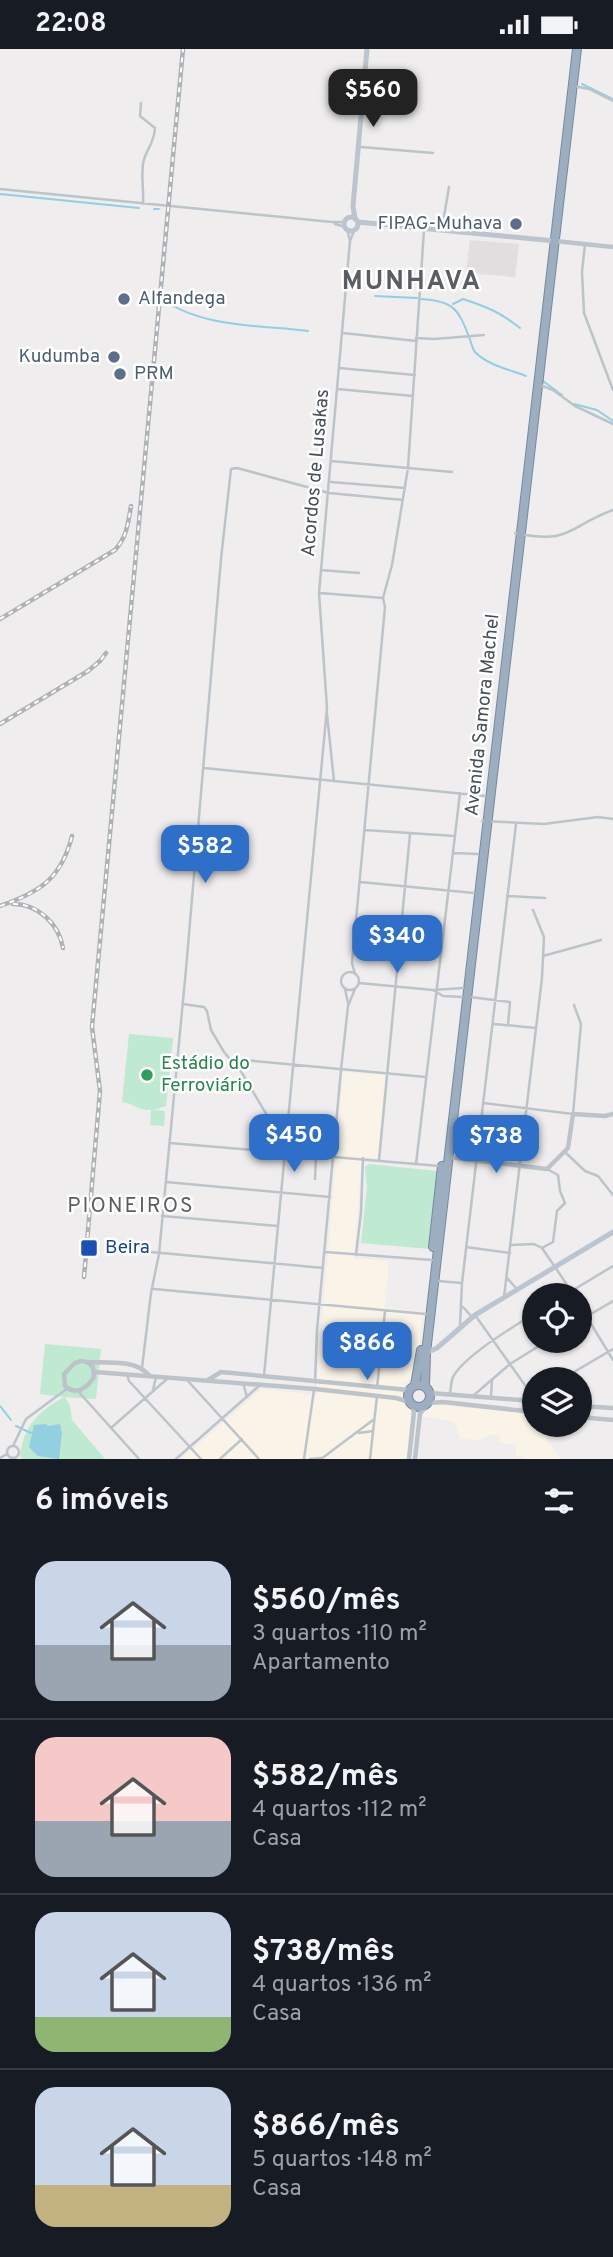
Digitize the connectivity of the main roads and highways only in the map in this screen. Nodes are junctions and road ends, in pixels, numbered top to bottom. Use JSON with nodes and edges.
{"nodes":[{"id":1,"x":367,"y":49,"type":"edge"},
{"id":2,"x":575,"y":49,"type":"edge"},
{"id":3,"x":353,"y":206,"type":"junction"},
{"id":4,"x":357,"y":221,"type":"junction"},
{"id":5,"x":346,"y":224,"type":"junction"},
{"id":6,"x":370,"y":225,"type":"junction"},
{"id":7,"x":355,"y":230,"type":"junction"},
{"id":8,"x":552,"y":241,"type":"junction"},
{"id":9,"x":518,"y":533,"type":"junction"},
{"id":10,"x":485,"y":821,"type":"junction"},
{"id":11,"x":464,"y":994,"type":"junction"},
{"id":12,"x":449,"y":1134,"type":"junction"},
{"id":13,"x":443,"y":1183,"type":"junction"},
{"id":14,"x":613,"y":1232,"type":"edge"},
{"id":15,"x":434,"y":1261,"type":"junction"},
{"id":16,"x":430,"y":1298,"type":"junction"},
{"id":17,"x":426,"y":1328,"type":"junction"},
{"id":18,"x":423,"y":1353,"type":"junction"},
{"id":19,"x":412,"y":1388,"type":"junction"},
{"id":20,"x":428,"y":1389,"type":"junction"}],
"edges":[{"from":1,"to":3,"type":"main road"},
{"from":2,"to":8,"type":"highway","name":"Avenida Samora Machel"},
{"from":2,"to":8,"type":"highway","name":"Avenida Samora Machel"},
{"from":3,"to":4,"type":"main road"},
{"from":3,"to":5,"type":"main road"},
{"from":4,"to":5,"type":"main road"},
{"from":4,"to":6,"type":"main road"},
{"from":4,"to":7,"type":"main road"},
{"from":5,"to":7,"type":"main road"},
{"from":6,"to":7,"type":"main road"},
{"from":6,"to":8,"type":"main road"},
{"from":8,"to":9,"type":"highway","name":"Avenida Samora Machel"},
{"from":8,"to":9,"type":"highway","name":"Avenida Samora Machel"},
{"from":9,"to":10,"type":"highway","name":"Avenida Samora Machel"},
{"from":9,"to":10,"type":"highway","name":"Avenida Samora Machel"},
{"from":10,"to":11,"type":"highway","name":"Avenida Samora Machel"},
{"from":10,"to":11,"type":"highway","name":"Avenida Samora Machel"},
{"from":11,"to":12,"type":"highway","name":"Avenida Samora Machel"},
{"from":12,"to":13,"type":"highway","name":"Avenida Samora Machel"},
{"from":12,"to":13,"type":"highway","name":"Avenida Samora Machel"},
{"from":13,"to":15,"type":"highway","name":"Avenida Samora Machel"},
{"from":14,"to":18,"type":"main road"},
{"from":15,"to":16,"type":"highway","name":"Avenida Samora Machel"},
{"from":15,"to":16,"type":"highway","name":"Avenida Samora Machel"},
{"from":16,"to":17,"type":"highway","name":"Avenida Samora Machel"},
{"from":16,"to":17,"type":"highway","name":"Avenida Samora Machel"},
{"from":17,"to":18,"type":"highway","name":"Avenida Samora Machel"},
{"from":18,"to":19,"type":"highway","name":"Avenida Samora Machel"},
{"from":18,"to":20,"type":"highway","name":"Avenida Samora Machel"},
{"from":19,"to":20,"type":"highway"},
{"from":19,"to":20,"type":"highway","name":"Avenida Samora Machel"}]}
